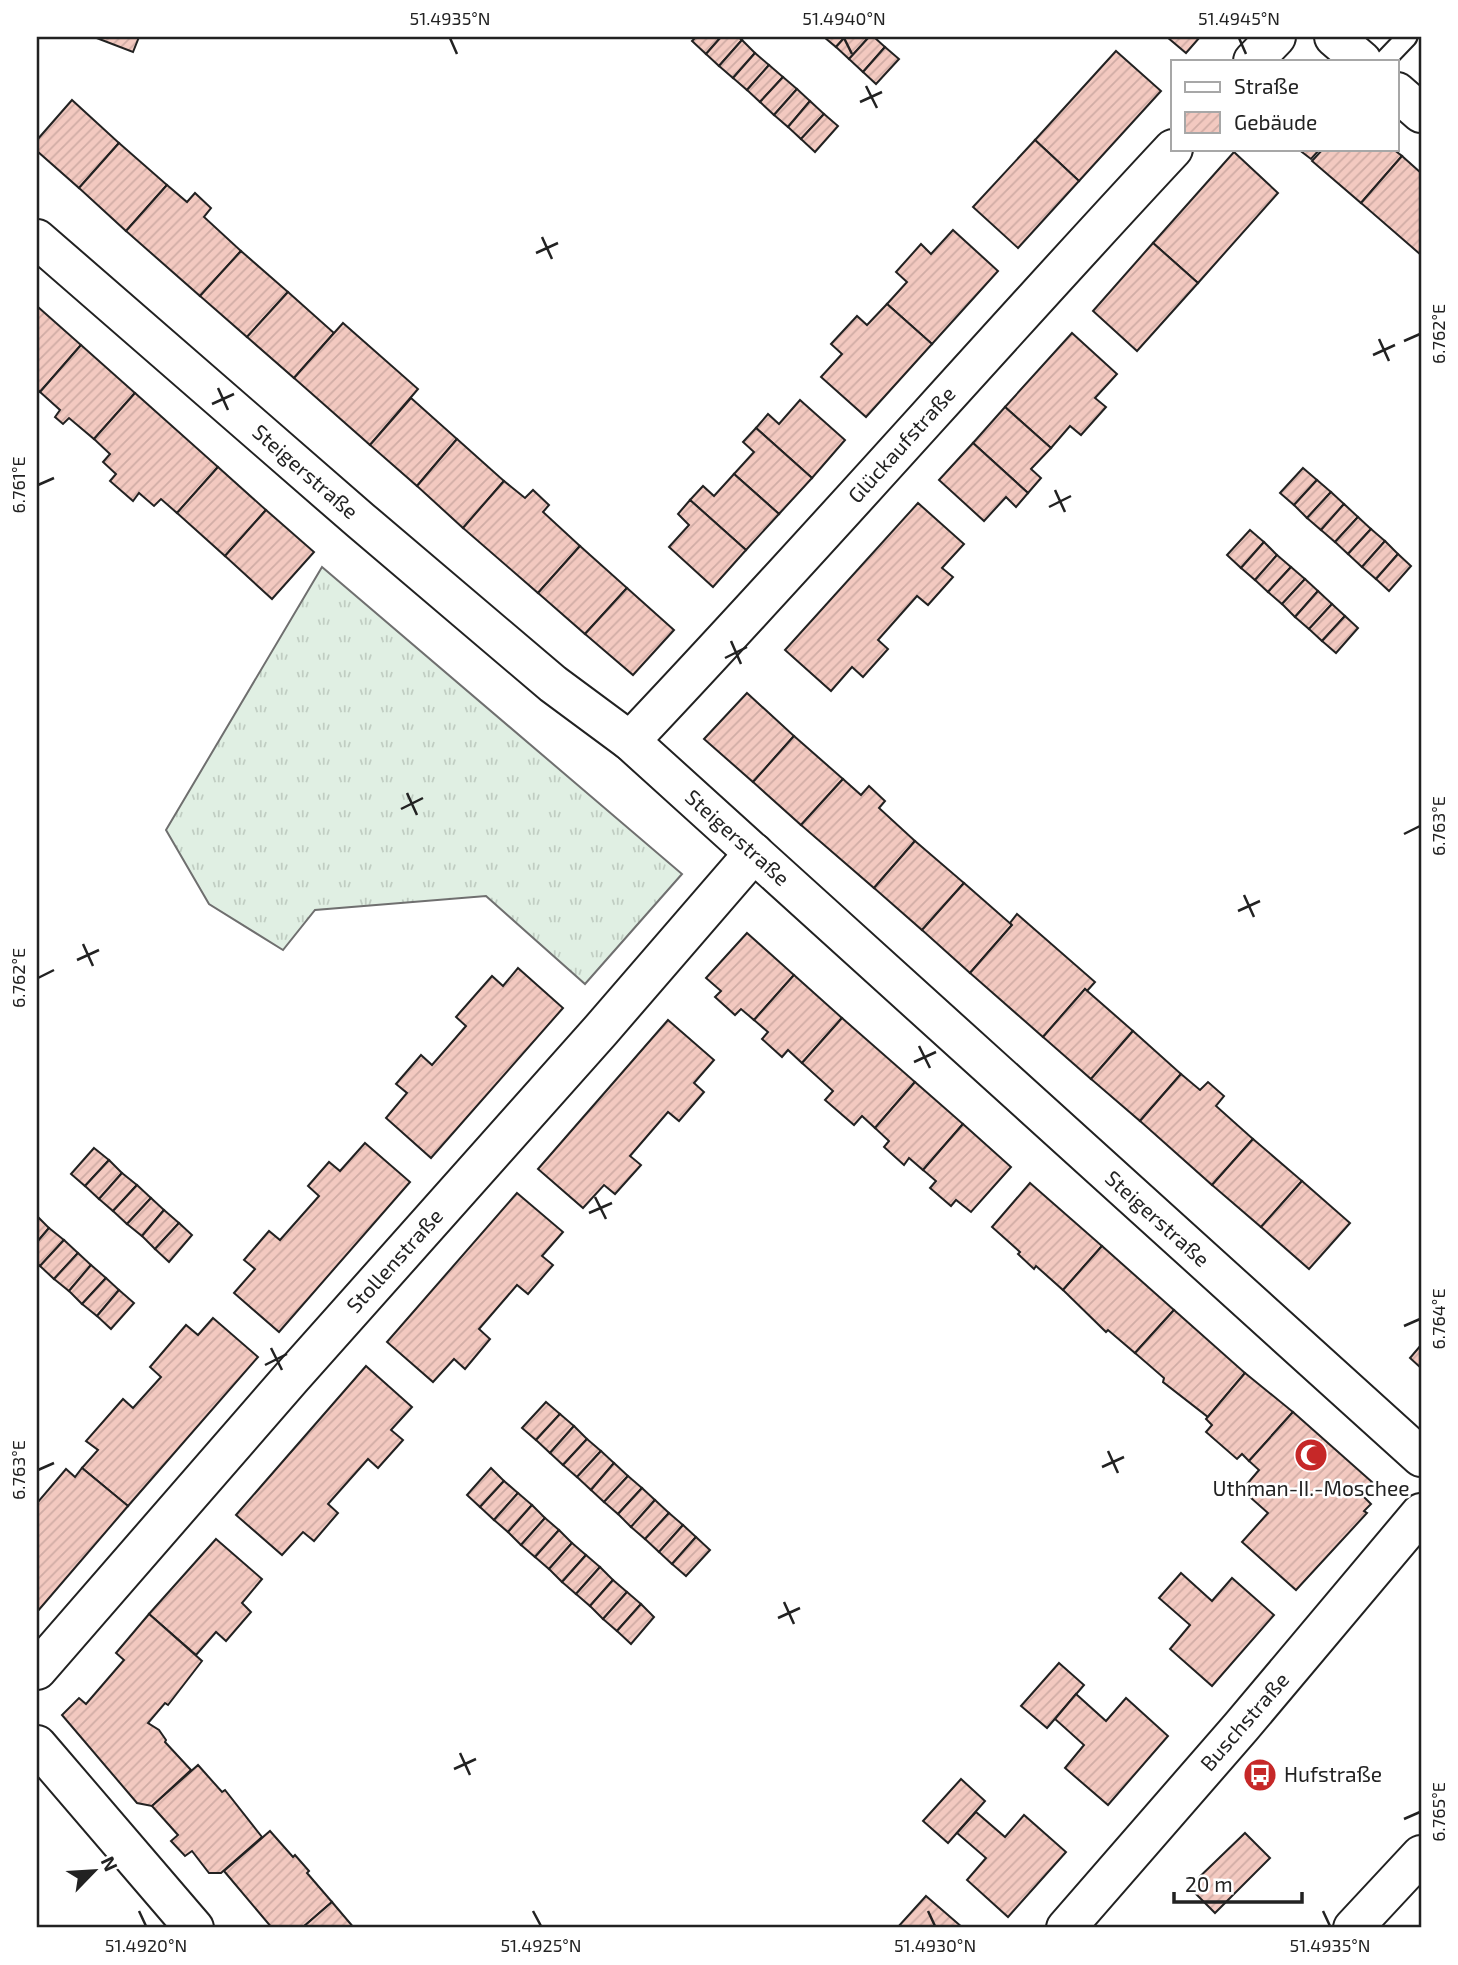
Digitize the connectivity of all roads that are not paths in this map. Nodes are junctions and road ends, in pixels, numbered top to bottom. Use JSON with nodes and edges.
{"nodes":[{"id":1,"x":1276,"y":37,"type":"edge"},
{"id":2,"x":1334,"y":37,"type":"edge"},
{"id":3,"x":1407,"y":37,"type":"edge"},
{"id":4,"x":1254,"y":60,"type":"edge"},
{"id":5,"x":1361,"y":60,"type":"edge"},
{"id":6,"x":1385,"y":60,"type":"edge"},
{"id":7,"x":1398,"y":93,"type":"edge"},
{"id":8,"x":1421,"y":113,"type":"edge"},
{"id":9,"x":1172,"y":150,"type":"edge"},
{"id":10,"x":37,"y":239,"type":"edge"},
{"id":11,"x":630,"y":741,"type":"junction"},
{"id":12,"x":754,"y":853,"type":"junction"},
{"id":13,"x":1421,"y":1457,"type":"edge"},
{"id":14,"x":1421,"y":1513,"type":"edge"},
{"id":15,"x":37,"y":1670,"type":"edge"},
{"id":16,"x":37,"y":1745,"type":"edge"},
{"id":17,"x":1421,"y":1855,"type":"edge"},
{"id":18,"x":194,"y":1928,"type":"edge"},
{"id":19,"x":1066,"y":1928,"type":"edge"},
{"id":20,"x":1353,"y":1928,"type":"edge"}],
"edges":[{"from":1,"to":4,"type":"main road"},
{"from":2,"to":5,"type":"main road"},
{"from":3,"to":6,"type":"lane"},
{"from":7,"to":8,"type":"main road"},
{"from":9,"to":11,"type":"main road","name":"Glückaufstraße"},
{"from":10,"to":11,"type":"main road","name":"Steigerstraße"},
{"from":11,"to":12,"type":"main road","name":"Steigerstraße"},
{"from":12,"to":13,"type":"main road","name":"Steigerstraße"},
{"from":12,"to":15,"type":"main road","name":"Stollenstraße"},
{"from":14,"to":19,"type":"main road","name":"Buschstraße"},
{"from":16,"to":18,"type":"main road"},
{"from":17,"to":20,"type":"main road"}]}
